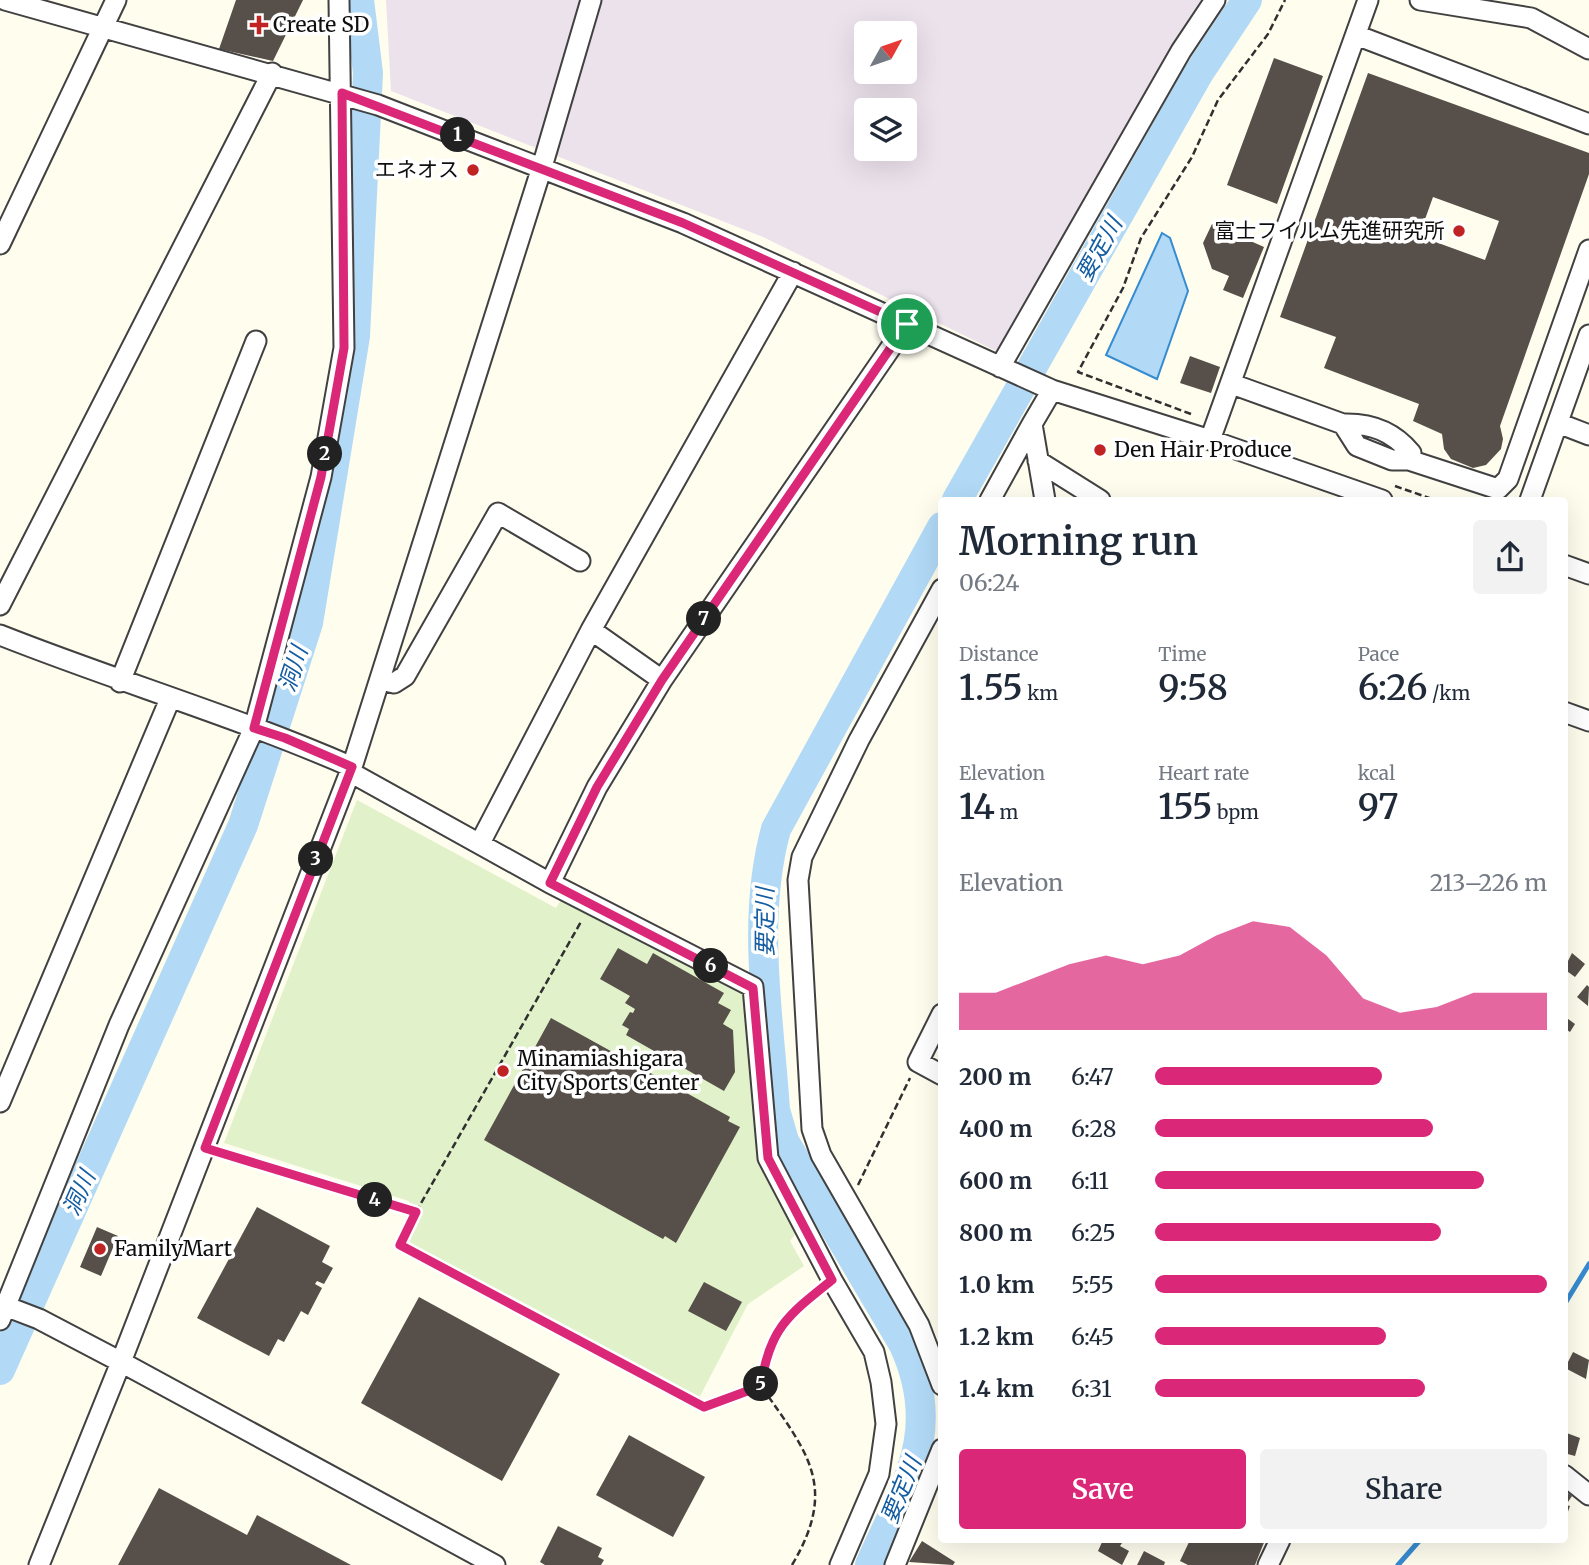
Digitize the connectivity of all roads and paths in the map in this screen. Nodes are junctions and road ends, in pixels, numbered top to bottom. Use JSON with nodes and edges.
{"nodes":[{"id":1,"x":5,"y":0,"type":"edge"},
{"id":2,"x":116,"y":0,"type":"edge"},
{"id":3,"x":339,"y":0,"type":"edge"},
{"id":4,"x":592,"y":0,"type":"edge"},
{"id":5,"x":1215,"y":0,"type":"edge"},
{"id":6,"x":1286,"y":0,"type":"edge"},
{"id":7,"x":1368,"y":0,"type":"edge"},
{"id":8,"x":1420,"y":0,"type":"edge"},
{"id":9,"x":1477,"y":4,"type":"edge"},
{"id":10,"x":104,"y":27,"type":"junction"},
{"id":11,"x":1356,"y":36,"type":"junction"},
{"id":12,"x":1589,"y":49,"type":"edge"},
{"id":13,"x":272,"y":73,"type":"junction"},
{"id":14,"x":342,"y":93,"type":"junction"},
{"id":15,"x":1589,"y":124,"type":"edge"},
{"id":16,"x":542,"y":167,"type":"junction"},
{"id":17,"x":0,"y":244,"type":"edge"},
{"id":18,"x":1589,"y":250,"type":"edge"},
{"id":19,"x":793,"y":272,"type":"junction"},
{"id":20,"x":907,"y":324,"type":"junction"},
{"id":21,"x":1589,"y":335,"type":"edge"},
{"id":22,"x":256,"y":341,"type":"dead end"},
{"id":23,"x":1000,"y":367,"type":"junction"},
{"id":24,"x":1077,"y":372,"type":"dead end"},
{"id":25,"x":1232,"y":384,"type":"junction"},
{"id":26,"x":1052,"y":390,"type":"junction"},
{"id":27,"x":1558,"y":423,"type":"junction"},
{"id":28,"x":1032,"y":424,"type":"junction"},
{"id":29,"x":1589,"y":435,"type":"edge"},
{"id":30,"x":1210,"y":440,"type":"junction"},
{"id":31,"x":1038,"y":461,"type":"junction"},
{"id":32,"x":992,"y":497,"type":"edge"},
{"id":33,"x":1044,"y":497,"type":"edge"},
{"id":34,"x":1095,"y":497,"type":"edge"},
{"id":35,"x":1373,"y":497,"type":"edge"},
{"id":36,"x":1531,"y":497,"type":"edge"},
{"id":37,"x":580,"y":561,"type":"dead end"},
{"id":38,"x":1568,"y":566,"type":"edge"},
{"id":39,"x":1589,"y":574,"type":"edge"},
{"id":40,"x":938,"y":596,"type":"edge"},
{"id":41,"x":0,"y":605,"type":"edge"},
{"id":42,"x":592,"y":630,"type":"junction"},
{"id":43,"x":0,"y":635,"type":"edge"},
{"id":44,"x":381,"y":680,"type":"junction"},
{"id":45,"x":662,"y":680,"type":"junction"},
{"id":46,"x":120,"y":682,"type":"junction"},
{"id":47,"x":170,"y":699,"type":"junction"},
{"id":48,"x":1568,"y":713,"type":"edge"},
{"id":49,"x":1589,"y":721,"type":"edge"},
{"id":50,"x":258,"y":729,"type":"junction"},
{"id":51,"x":351,"y":770,"type":"junction"},
{"id":52,"x":480,"y":843,"type":"junction"},
{"id":53,"x":550,"y":883,"type":"junction"},
{"id":54,"x":592,"y":904,"type":"junction"},
{"id":55,"x":938,"y":1022,"type":"edge"},
{"id":56,"x":918,"y":1062,"type":"junction"},
{"id":57,"x":938,"y":1073,"type":"edge"},
{"id":58,"x":0,"y":1102,"type":"edge"},
{"id":59,"x":205,"y":1148,"type":"junction"},
{"id":60,"x":849,"y":1203,"type":"junction"},
{"id":61,"x":416,"y":1212,"type":"junction"},
{"id":62,"x":832,"y":1280,"type":"junction"},
{"id":63,"x":5,"y":1310,"type":"edge"},
{"id":64,"x":121,"y":1362,"type":"junction"},
{"id":65,"x":938,"y":1375,"type":"edge"},
{"id":66,"x":761,"y":1386,"type":"junction"},
{"id":67,"x":938,"y":1459,"type":"edge"},
{"id":68,"x":1568,"y":1478,"type":"edge"},
{"id":69,"x":1589,"y":1495,"type":"edge"},
{"id":70,"x":1279,"y":1543,"type":"edge"},
{"id":71,"x":39,"y":1565,"type":"edge"},
{"id":72,"x":495,"y":1565,"type":"edge"},
{"id":73,"x":792,"y":1565,"type":"edge"},
{"id":74,"x":840,"y":1565,"type":"edge"},
{"id":75,"x":895,"y":1565,"type":"edge"},
{"id":76,"x":1268,"y":1565,"type":"edge"}],
"edges":[{"from":1,"to":10,"type":"street"},
{"from":2,"to":10,"type":"street"},
{"from":3,"to":14,"type":"street"},
{"from":4,"to":16,"type":"street"},
{"from":5,"to":23,"type":"street"},
{"from":6,"to":24,"type":"path"},
{"from":7,"to":11,"type":"street"},
{"from":8,"to":9,"type":"street"},
{"from":9,"to":12,"type":"street"},
{"from":10,"to":13,"type":"street"},
{"from":10,"to":17,"type":"street"},
{"from":11,"to":15,"type":"street"},
{"from":11,"to":25,"type":"street"},
{"from":13,"to":14,"type":"street"},
{"from":13,"to":41,"type":"street"},
{"from":14,"to":16,"type":"street"},
{"from":14,"to":50,"type":"street"},
{"from":16,"to":19,"type":"street"},
{"from":16,"to":44,"type":"street"},
{"from":18,"to":25,"type":"street"},
{"from":19,"to":20,"type":"street"},
{"from":19,"to":42,"type":"street"},
{"from":20,"to":23,"type":"street"},
{"from":20,"to":45,"type":"street"},
{"from":21,"to":27,"type":"street"},
{"from":22,"to":46,"type":"street"},
{"from":23,"to":26,"type":"street"},
{"from":25,"to":30,"type":"street"},
{"from":26,"to":28,"type":"street"},
{"from":26,"to":30,"type":"street"},
{"from":27,"to":29,"type":"street"},
{"from":27,"to":36,"type":"street"},
{"from":28,"to":31,"type":"street"},
{"from":28,"to":32,"type":"street"},
{"from":30,"to":35,"type":"street"},
{"from":31,"to":33,"type":"street"},
{"from":31,"to":34,"type":"street"},
{"from":37,"to":44,"type":"street"},
{"from":38,"to":39,"type":"street"},
{"from":40,"to":60,"type":"street"},
{"from":42,"to":45,"type":"street"},
{"from":42,"to":52,"type":"street"},
{"from":43,"to":46,"type":"street"},
{"from":44,"to":51,"type":"street"},
{"from":45,"to":53,"type":"street"},
{"from":46,"to":47,"type":"street"},
{"from":47,"to":50,"type":"street"},
{"from":47,"to":58,"type":"street"},
{"from":48,"to":49,"type":"street"},
{"from":50,"to":51,"type":"street"},
{"from":50,"to":63,"type":"street"},
{"from":51,"to":52,"type":"street"},
{"from":51,"to":59,"type":"street"},
{"from":52,"to":53,"type":"street"},
{"from":53,"to":54,"type":"street"},
{"from":54,"to":61,"type":"path"},
{"from":54,"to":62,"type":"street"},
{"from":55,"to":56,"type":"street"},
{"from":56,"to":57,"type":"street"},
{"from":56,"to":60,"type":"path"},
{"from":59,"to":61,"type":"path"},
{"from":59,"to":64,"type":"street"},
{"from":60,"to":65,"type":"street"},
{"from":61,"to":66,"type":"path"},
{"from":62,"to":66,"type":"path"},
{"from":62,"to":74,"type":"street"},
{"from":63,"to":64,"type":"street"},
{"from":64,"to":71,"type":"street"},
{"from":64,"to":72,"type":"street"},
{"from":66,"to":73,"type":"path"},
{"from":67,"to":75,"type":"street"},
{"from":68,"to":69,"type":"street"},
{"from":70,"to":76,"type":"street"}]}
